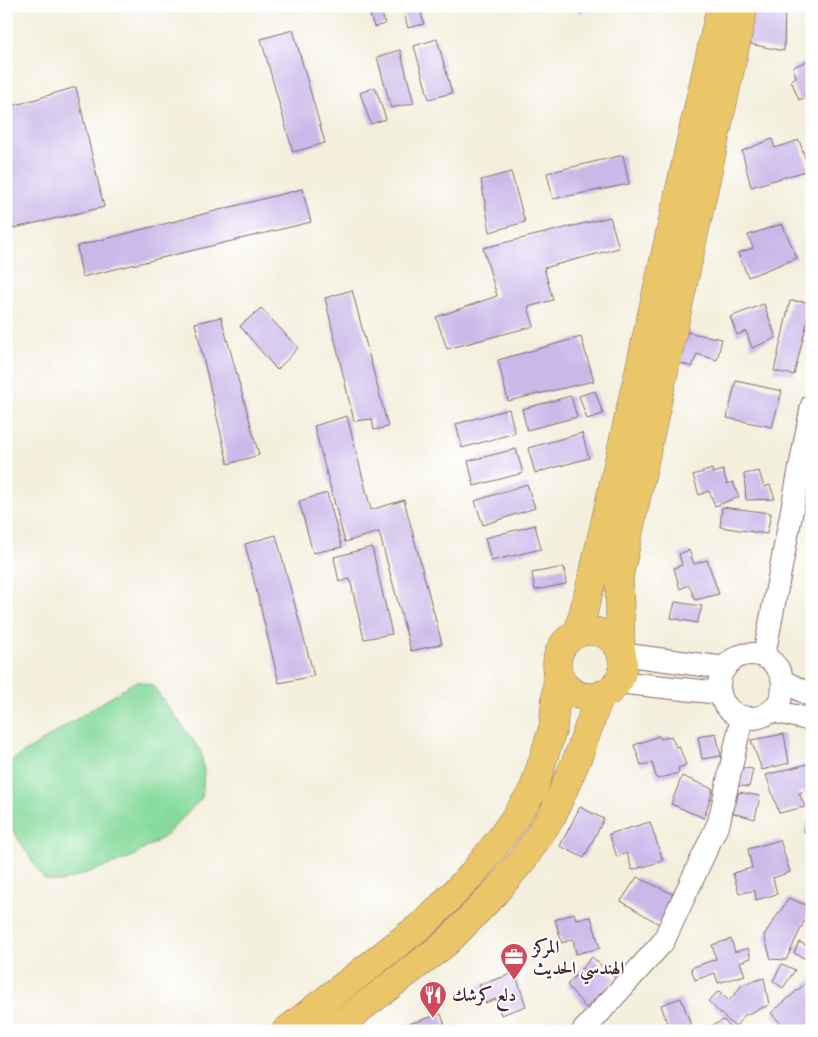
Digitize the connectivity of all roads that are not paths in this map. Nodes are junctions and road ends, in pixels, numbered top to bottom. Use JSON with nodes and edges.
{"nodes":[{"id":1,"x":720,"y":6,"type":"edge"},
{"id":2,"x":744,"y":6,"type":"edge"},
{"id":3,"x":812,"y":405,"type":"edge"},
{"id":4,"x":578,"y":633,"type":"junction"},
{"id":5,"x":621,"y":654,"type":"junction"},
{"id":6,"x":764,"y":656,"type":"junction"},
{"id":7,"x":725,"y":668,"type":"junction"},
{"id":8,"x":558,"y":674,"type":"junction"},
{"id":9,"x":783,"y":681,"type":"junction"},
{"id":10,"x":608,"y":688,"type":"junction"},
{"id":11,"x":720,"y":694,"type":"junction"},
{"id":12,"x":812,"y":696,"type":"edge"},
{"id":13,"x":773,"y":710,"type":"junction"},
{"id":14,"x":742,"y":717,"type":"junction"},
{"id":15,"x":812,"y":720,"type":"edge"},
{"id":16,"x":286,"y":1031,"type":"edge"},
{"id":17,"x":330,"y":1031,"type":"edge"},
{"id":18,"x":584,"y":1031,"type":"edge"}],
"edges":[{"from":1,"to":4,"type":"main road"},
{"from":2,"to":5,"type":"main road"},
{"from":3,"to":6,"type":"street"},
{"from":4,"to":5,"type":"main road"},
{"from":4,"to":8,"type":"main road"},
{"from":5,"to":7,"type":"street"},
{"from":5,"to":10,"type":"main road"},
{"from":6,"to":7,"type":"street"},
{"from":6,"to":9,"type":"street"},
{"from":7,"to":11,"type":"street"},
{"from":8,"to":10,"type":"main road"},
{"from":8,"to":16,"type":"main road"},
{"from":9,"to":12,"type":"street"},
{"from":9,"to":13,"type":"street"},
{"from":10,"to":11,"type":"street"},
{"from":10,"to":17,"type":"main road"},
{"from":11,"to":14,"type":"street"},
{"from":13,"to":14,"type":"street"},
{"from":13,"to":15,"type":"street"},
{"from":14,"to":18,"type":"street"}]}
